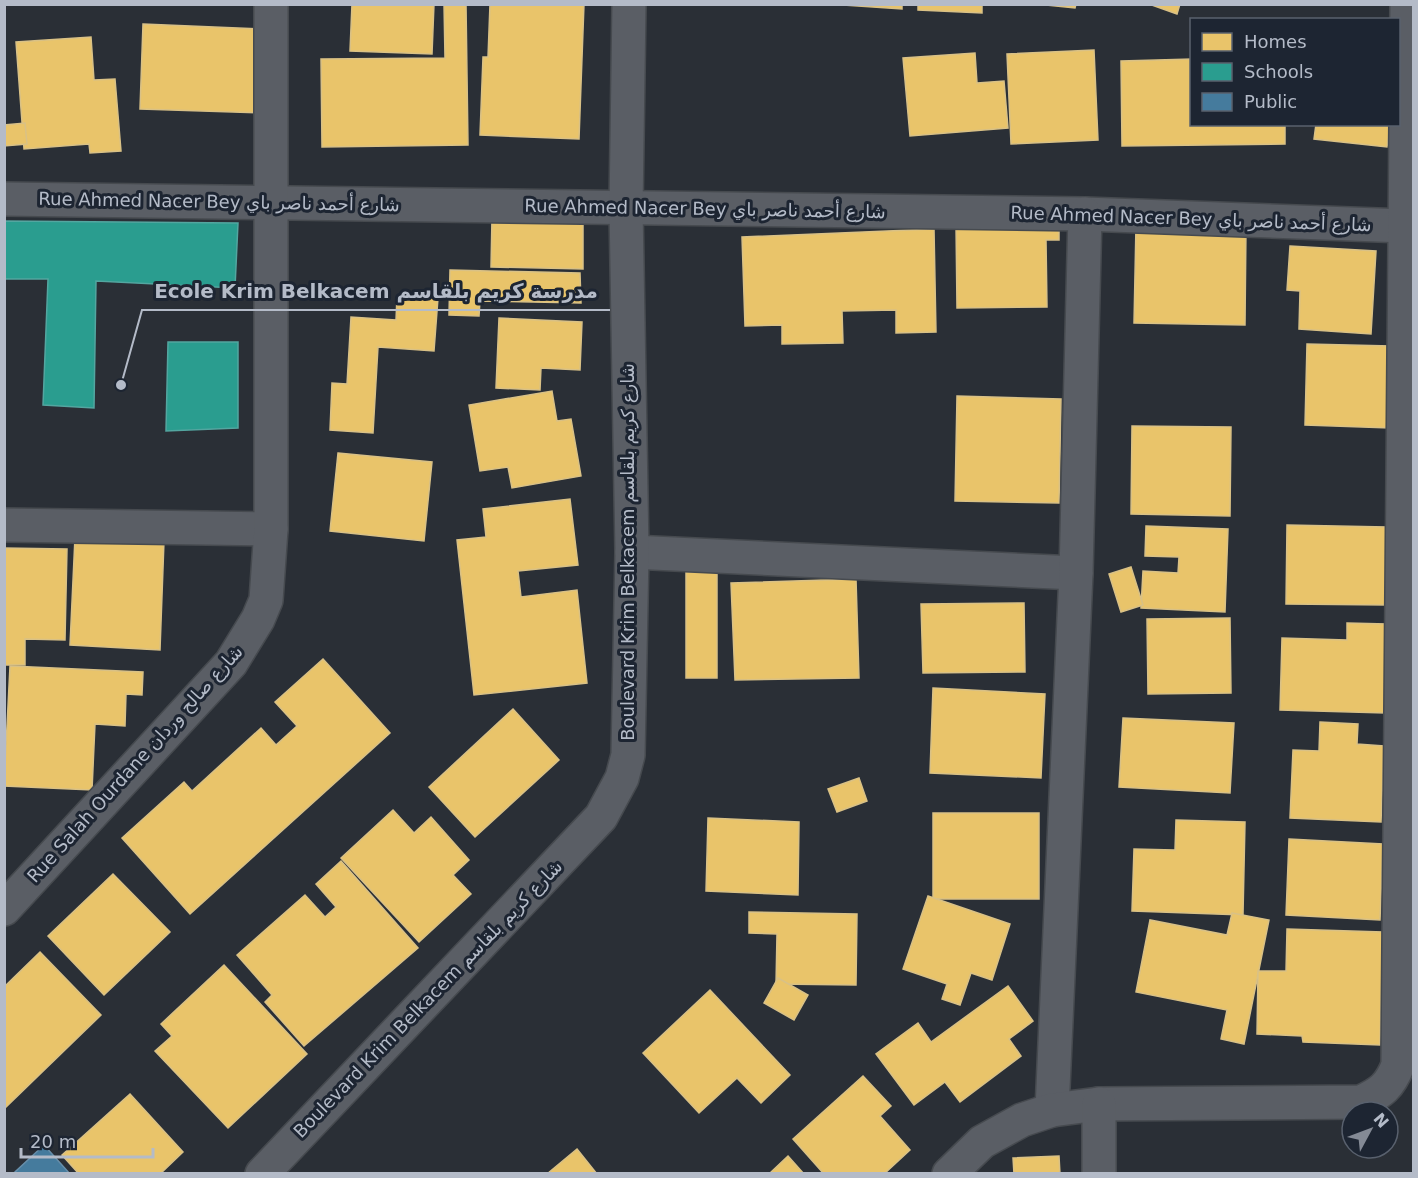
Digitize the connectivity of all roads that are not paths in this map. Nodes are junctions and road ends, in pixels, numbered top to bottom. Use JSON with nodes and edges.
{"nodes":[{"id":1,"x":272,"y":4,"type":"edge"},
{"id":2,"x":629,"y":4,"type":"edge"},
{"id":3,"x":1407,"y":4,"type":"edge"},
{"id":4,"x":4,"y":199,"type":"edge"},
{"id":5,"x":271,"y":203,"type":"junction"},
{"id":6,"x":626,"y":208,"type":"junction"},
{"id":7,"x":1085,"y":214,"type":"junction"},
{"id":8,"x":1405,"y":226,"type":"junction"},
{"id":9,"x":4,"y":525,"type":"edge"},
{"id":10,"x":271,"y":529,"type":"junction"},
{"id":11,"x":632,"y":552,"type":"junction"},
{"id":12,"x":1076,"y":573,"type":"junction"},
{"id":13,"x":4,"y":909,"type":"edge"},
{"id":14,"x":1405,"y":992,"type":"edge"},
{"id":15,"x":1099,"y":1104,"type":"junction"},
{"id":16,"x":1052,"y":1110,"type":"junction"},
{"id":17,"x":262,"y":1173,"type":"edge"},
{"id":18,"x":949,"y":1173,"type":"edge"},
{"id":19,"x":1099,"y":1173,"type":"edge"}],
"edges":[{"from":1,"to":5,"type":"street","name":"Rue Salah Ourdane شارع صالح وردان"},
{"from":2,"to":6,"type":"street","name":"Boulevard Krim Belkacem شارع كريم بلقاسم"},
{"from":3,"to":8,"type":"street"},
{"from":4,"to":5,"type":"street","name":"Rue Ahmed Nacer Bey شارع أحمد ناصر باي"},
{"from":5,"to":6,"type":"street","name":"Rue Ahmed Nacer Bey شارع أحمد ناصر باي"},
{"from":5,"to":10,"type":"street","name":"Rue Salah Ourdane شارع صالح وردان"},
{"from":6,"to":7,"type":"street","name":"Rue Ahmed Nacer Bey شارع أحمد ناصر باي"},
{"from":6,"to":11,"type":"street","name":"Boulevard Krim Belkacem شارع كريم بلقاسم"},
{"from":7,"to":8,"type":"street","name":"Rue Ahmed Nacer Bey شارع أحمد ناصر باي"},
{"from":7,"to":12,"type":"street"},
{"from":8,"to":14,"type":"street"},
{"from":9,"to":10,"type":"street"},
{"from":10,"to":13,"type":"street","name":"Rue Salah Ourdane شارع صالح وردان"},
{"from":11,"to":12,"type":"street"},
{"from":11,"to":17,"type":"street","name":"Boulevard Krim Belkacem شارع كريم بلقاسم"},
{"from":12,"to":16,"type":"street"},
{"from":14,"to":15,"type":"street"},
{"from":15,"to":16,"type":"street"},
{"from":15,"to":19,"type":"street"},
{"from":16,"to":18,"type":"street"}]}
